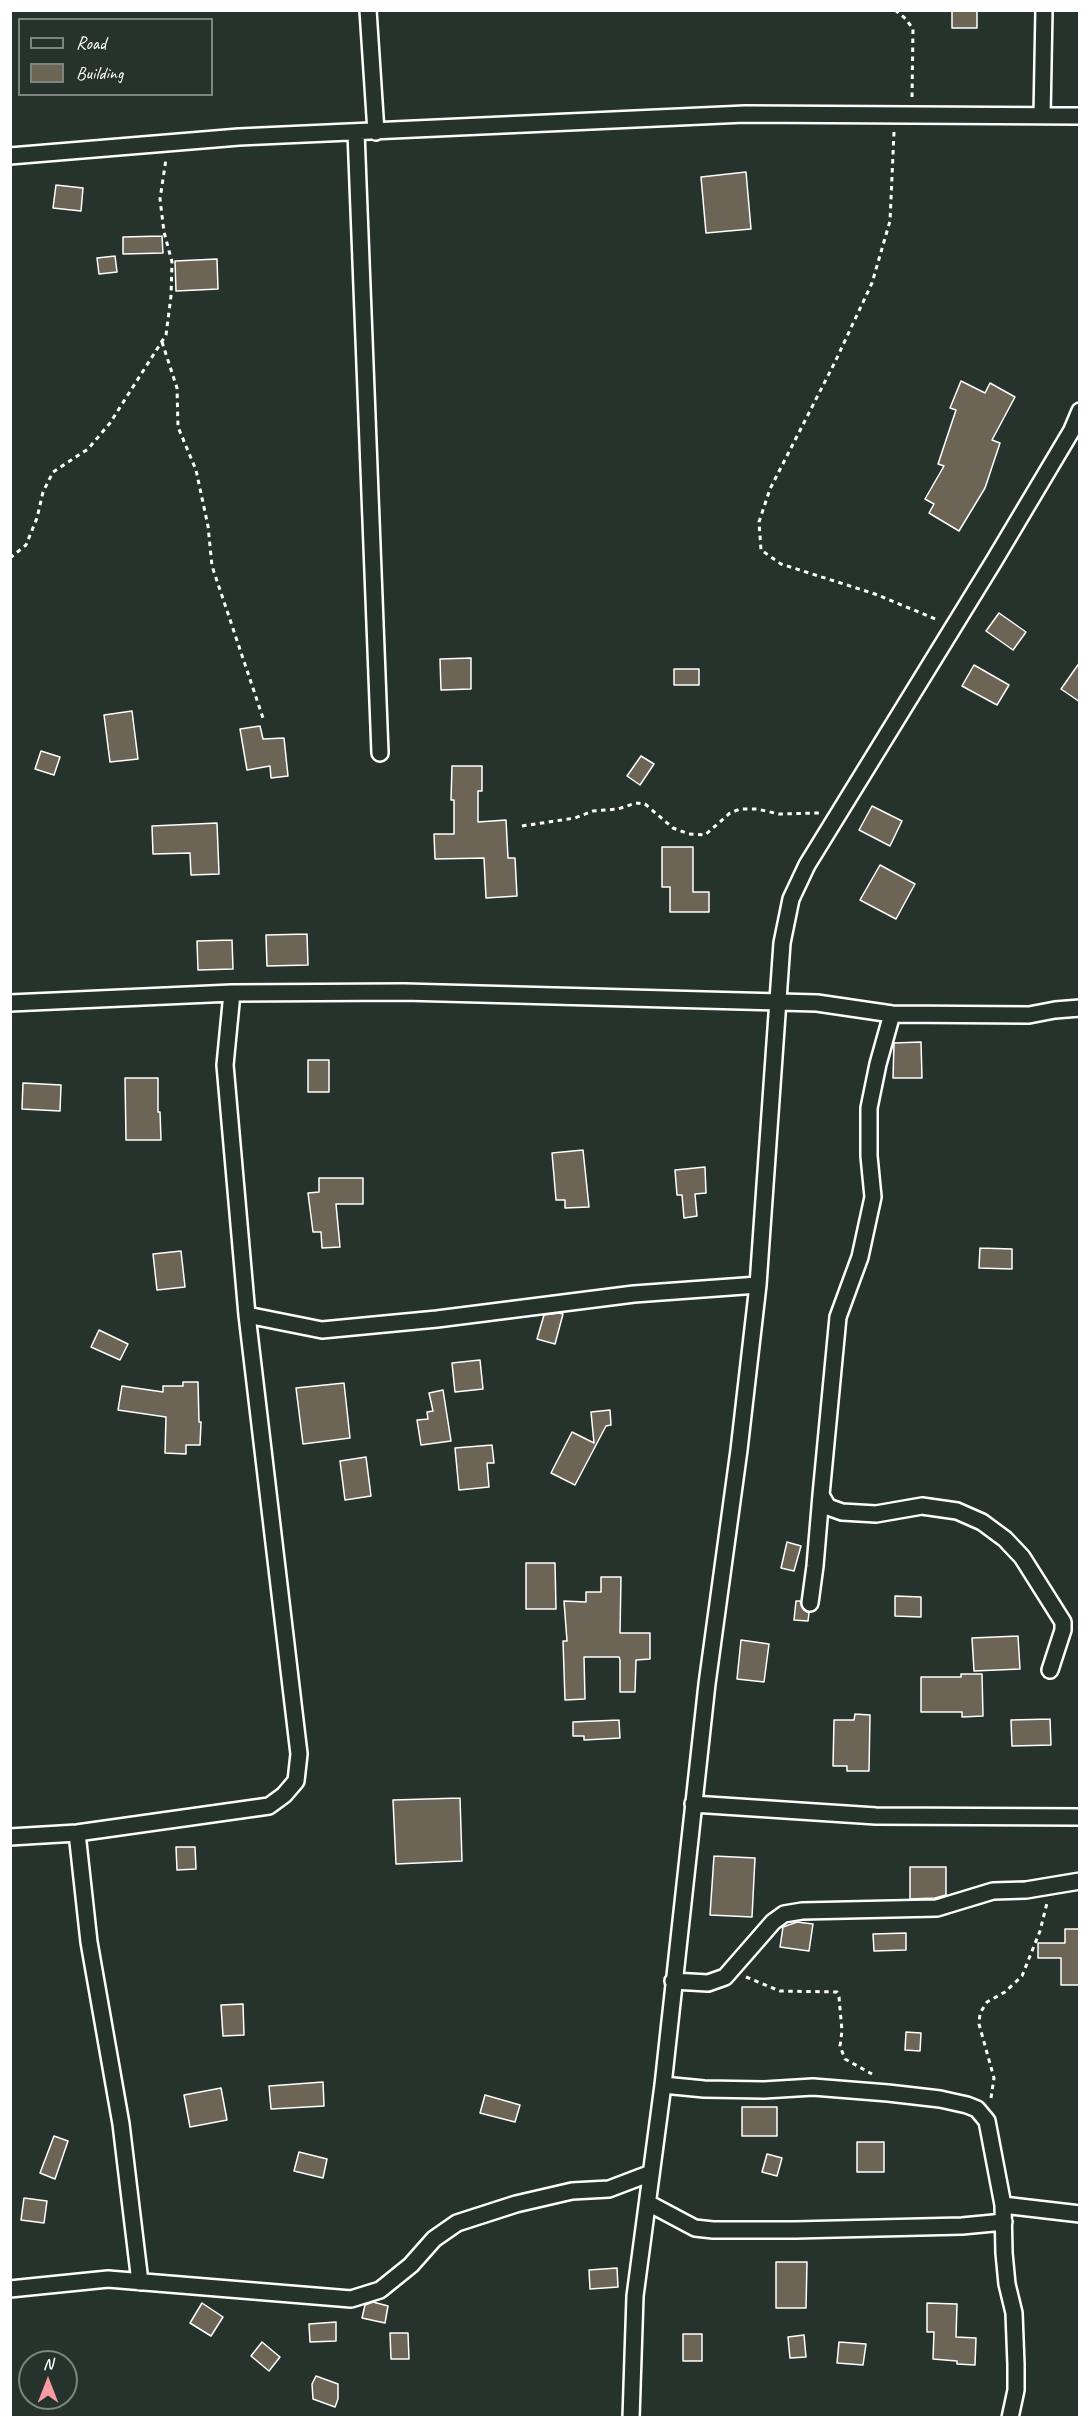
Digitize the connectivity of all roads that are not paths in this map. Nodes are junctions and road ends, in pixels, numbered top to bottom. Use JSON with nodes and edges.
{"nodes":[{"id":1,"x":368,"y":10,"type":"edge"},
{"id":2,"x":1044,"y":10,"type":"edge"},
{"id":3,"x":1042,"y":116,"type":"junction"},
{"id":4,"x":1080,"y":116,"type":"edge"},
{"id":5,"x":356,"y":132,"type":"junction"},
{"id":6,"x":376,"y":132,"type":"junction"},
{"id":7,"x":10,"y":156,"type":"edge"},
{"id":8,"x":1080,"y":411,"type":"edge"},
{"id":9,"x":380,"y":753,"type":"dead end"},
{"id":10,"x":232,"y":993,"type":"junction"},
{"id":11,"x":777,"y":1002,"type":"junction"},
{"id":12,"x":10,"y":1003,"type":"edge"},
{"id":13,"x":1080,"y":1008,"type":"edge"},
{"id":14,"x":892,"y":1014,"type":"junction"},
{"id":15,"x":758,"y":1285,"type":"junction"},
{"id":16,"x":247,"y":1315,"type":"junction"},
{"id":17,"x":821,"y":1495,"type":"junction"},
{"id":18,"x":810,"y":1603,"type":"dead end"},
{"id":19,"x":1050,"y":1670,"type":"dead end"},
{"id":20,"x":693,"y":1804,"type":"junction"},
{"id":21,"x":1080,"y":1817,"type":"edge"},
{"id":22,"x":77,"y":1833,"type":"junction"},
{"id":23,"x":10,"y":1837,"type":"edge"},
{"id":24,"x":1080,"y":1881,"type":"edge"},
{"id":25,"x":674,"y":1981,"type":"junction"},
{"id":26,"x":663,"y":2085,"type":"junction"},
{"id":27,"x":651,"y":2173,"type":"junction"},
{"id":28,"x":648,"y":2203,"type":"junction"},
{"id":29,"x":1003,"y":2205,"type":"junction"},
{"id":30,"x":1080,"y":2214,"type":"edge"},
{"id":31,"x":1004,"y":2222,"type":"junction"},
{"id":32,"x":140,"y":2282,"type":"junction"},
{"id":33,"x":10,"y":2289,"type":"edge"},
{"id":34,"x":631,"y":2418,"type":"edge"},
{"id":35,"x":1010,"y":2418,"type":"edge"}],
"edges":[{"from":1,"to":6,"type":"street"},
{"from":2,"to":3,"type":"street"},
{"from":3,"to":4,"type":"street"},
{"from":3,"to":6,"type":"street"},
{"from":5,"to":6,"type":"street"},
{"from":5,"to":7,"type":"street"},
{"from":5,"to":9,"type":"street"},
{"from":8,"to":11,"type":"street"},
{"from":10,"to":11,"type":"street"},
{"from":10,"to":12,"type":"street"},
{"from":10,"to":16,"type":"street"},
{"from":11,"to":14,"type":"street"},
{"from":11,"to":15,"type":"street"},
{"from":13,"to":14,"type":"street"},
{"from":14,"to":17,"type":"street"},
{"from":15,"to":16,"type":"street"},
{"from":15,"to":20,"type":"street"},
{"from":16,"to":22,"type":"street"},
{"from":17,"to":18,"type":"street"},
{"from":17,"to":19,"type":"street"},
{"from":20,"to":21,"type":"street"},
{"from":20,"to":25,"type":"street"},
{"from":22,"to":23,"type":"street"},
{"from":22,"to":32,"type":"street"},
{"from":24,"to":25,"type":"street"},
{"from":25,"to":26,"type":"street"},
{"from":26,"to":27,"type":"street"},
{"from":26,"to":29,"type":"street"},
{"from":27,"to":28,"type":"street"},
{"from":27,"to":32,"type":"street"},
{"from":28,"to":31,"type":"street"},
{"from":28,"to":34,"type":"street"},
{"from":29,"to":30,"type":"street"},
{"from":29,"to":31,"type":"street"},
{"from":31,"to":35,"type":"street"},
{"from":32,"to":33,"type":"street"}]}
